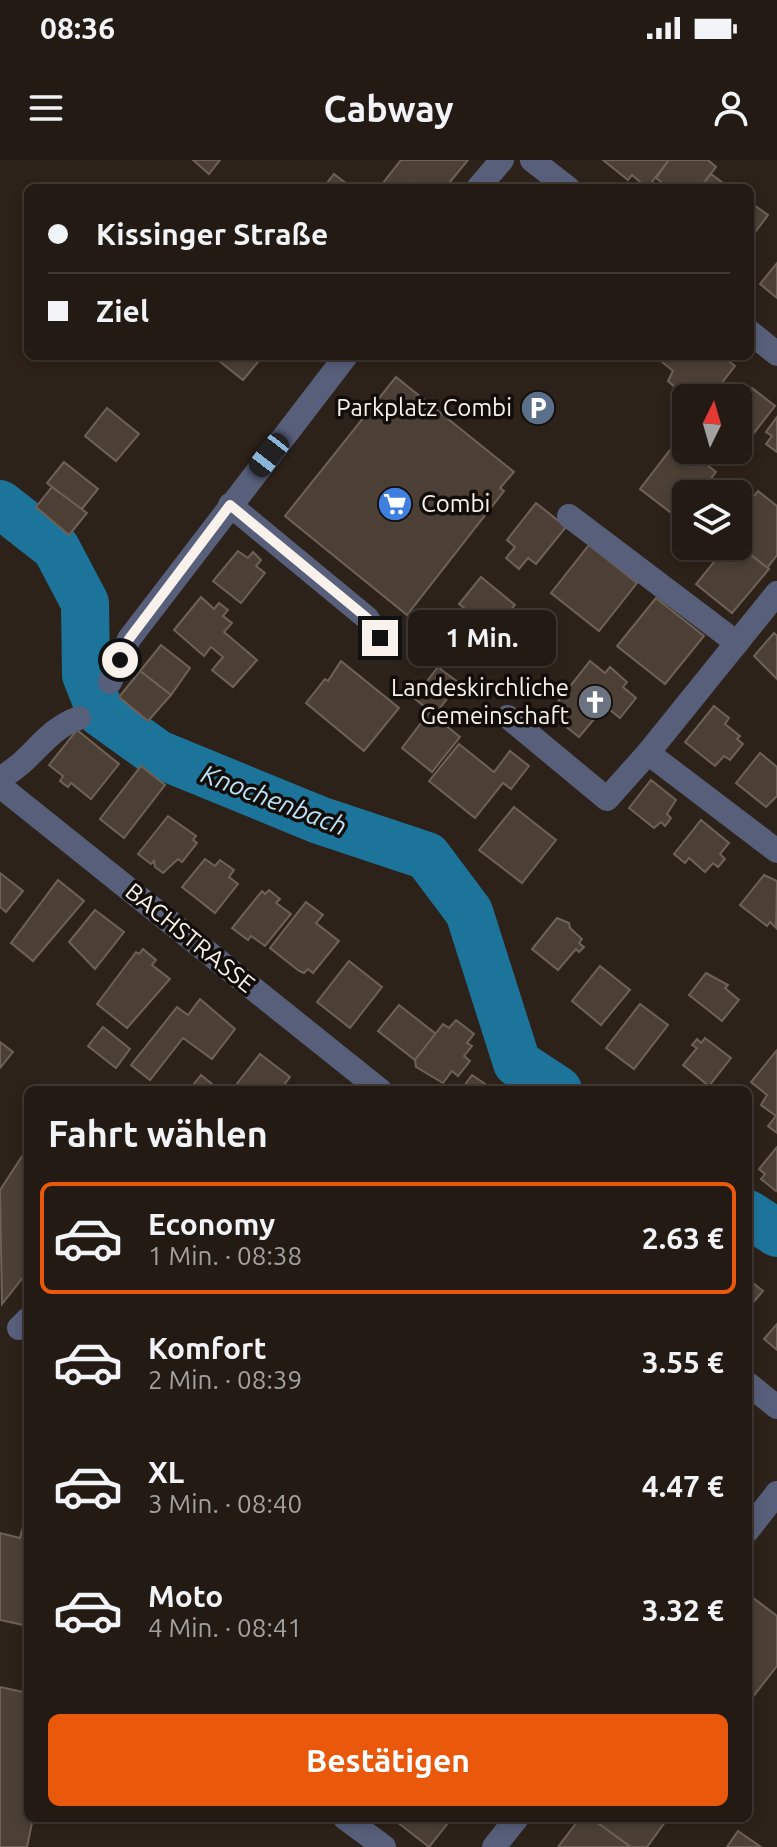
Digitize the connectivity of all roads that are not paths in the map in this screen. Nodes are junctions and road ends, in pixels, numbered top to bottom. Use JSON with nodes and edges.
{"nodes":[{"id":1,"x":502,"y":160,"type":"edge"},
{"id":2,"x":532,"y":160,"type":"edge"},
{"id":3,"x":481,"y":184,"type":"edge"},
{"id":4,"x":563,"y":184,"type":"edge"},
{"id":5,"x":754,"y":335,"type":"edge"},
{"id":6,"x":777,"y":354,"type":"edge"},
{"id":7,"x":343,"y":360,"type":"edge"},
{"id":8,"x":230,"y":505,"type":"junction"},
{"id":9,"x":569,"y":516,"type":"dead end"},
{"id":10,"x":777,"y":593,"type":"edge"},
{"id":11,"x":380,"y":638,"type":"dead end"},
{"id":12,"x":737,"y":643,"type":"junction"},
{"id":13,"x":110,"y":682,"type":"dead end"},
{"id":14,"x":508,"y":717,"type":"dead end"},
{"id":15,"x":79,"y":718,"type":"dead end"},
{"id":16,"x":648,"y":753,"type":"junction"},
{"id":17,"x":0,"y":778,"type":"edge"},
{"id":18,"x":0,"y":786,"type":"edge"},
{"id":19,"x":777,"y":851,"type":"edge"},
{"id":20,"x":375,"y":1086,"type":"edge"},
{"id":21,"x":752,"y":1387,"type":"edge"},
{"id":22,"x":777,"y":1407,"type":"edge"},
{"id":23,"x":777,"y":1493,"type":"edge"},
{"id":24,"x":752,"y":1525,"type":"edge"},
{"id":25,"x":350,"y":1822,"type":"edge"},
{"id":26,"x":514,"y":1822,"type":"edge"},
{"id":27,"x":384,"y":1847,"type":"edge"},
{"id":28,"x":494,"y":1847,"type":"edge"}],
"edges":[{"from":1,"to":3,"type":"street"},
{"from":2,"to":4,"type":"street"},
{"from":5,"to":6,"type":"street"},
{"from":7,"to":8,"type":"street"},
{"from":8,"to":11,"type":"street"},
{"from":8,"to":13,"type":"street"},
{"from":9,"to":12,"type":"street"},
{"from":10,"to":12,"type":"street"},
{"from":12,"to":16,"type":"street"},
{"from":14,"to":16,"type":"street"},
{"from":15,"to":17,"type":"street"},
{"from":16,"to":19,"type":"street"},
{"from":18,"to":20,"type":"street","name":"BACHSTRASSE"},
{"from":21,"to":22,"type":"street"},
{"from":23,"to":24,"type":"street"},
{"from":25,"to":27,"type":"street"},
{"from":26,"to":28,"type":"street"}]}
